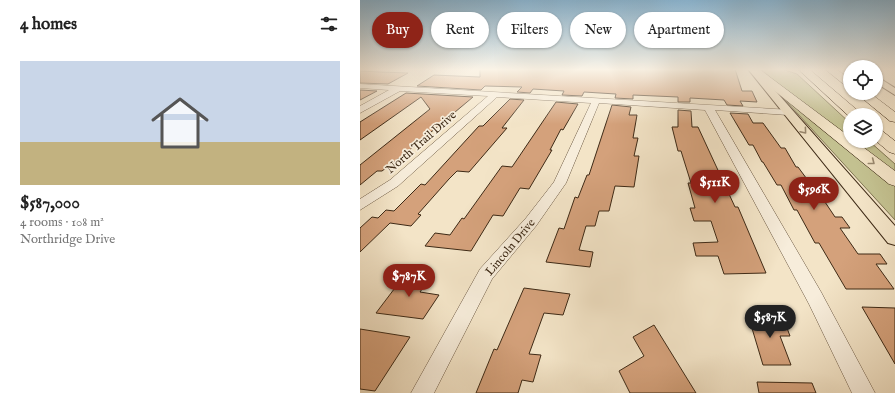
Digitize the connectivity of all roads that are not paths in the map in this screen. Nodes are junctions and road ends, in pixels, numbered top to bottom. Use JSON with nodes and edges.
{"nodes":[{"id":1,"x":377,"y":87,"type":"edge"},
{"id":2,"x":767,"y":87,"type":"edge"},
{"id":3,"x":776,"y":87,"type":"edge"},
{"id":4,"x":824,"y":87,"type":"edge"},
{"id":5,"x":397,"y":89,"type":"junction"},
{"id":6,"x":495,"y":94,"type":"junction"},
{"id":7,"x":596,"y":100,"type":"junction"},
{"id":8,"x":871,"y":100,"type":"edge"},
{"id":9,"x":709,"y":108,"type":"junction"},
{"id":10,"x":848,"y":108,"type":"edge"},
{"id":11,"x":360,"y":110,"type":"edge"},
{"id":12,"x":788,"y":112,"type":"junction"},
{"id":13,"x":895,"y":118,"type":"edge"},
{"id":14,"x":883,"y":139,"type":"edge"},
{"id":15,"x":895,"y":149,"type":"edge"},
{"id":16,"x":895,"y":180,"type":"edge"},
{"id":17,"x":360,"y":205,"type":"edge"},
{"id":18,"x":895,"y":238,"type":"edge"},
{"id":19,"x":422,"y":393,"type":"edge"},
{"id":20,"x":864,"y":393,"type":"edge"}],
"edges":[{"from":1,"to":5,"type":"street"},
{"from":2,"to":12,"type":"main road"},
{"from":3,"to":16,"type":"highway","one_way":true},
{"from":4,"to":10,"type":"highway"},
{"from":5,"to":6,"type":"street"},
{"from":5,"to":11,"type":"street"},
{"from":6,"to":7,"type":"street"},
{"from":6,"to":17,"type":"street","name":"North Trail Drive"},
{"from":7,"to":9,"type":"street"},
{"from":7,"to":19,"type":"street","name":"Lincoln Drive"},
{"from":8,"to":13,"type":"highway"},
{"from":9,"to":12,"type":"street"},
{"from":9,"to":20,"type":"street"},
{"from":12,"to":18,"type":"main road","one_way":true},
{"from":14,"to":15,"type":"highway"}]}
